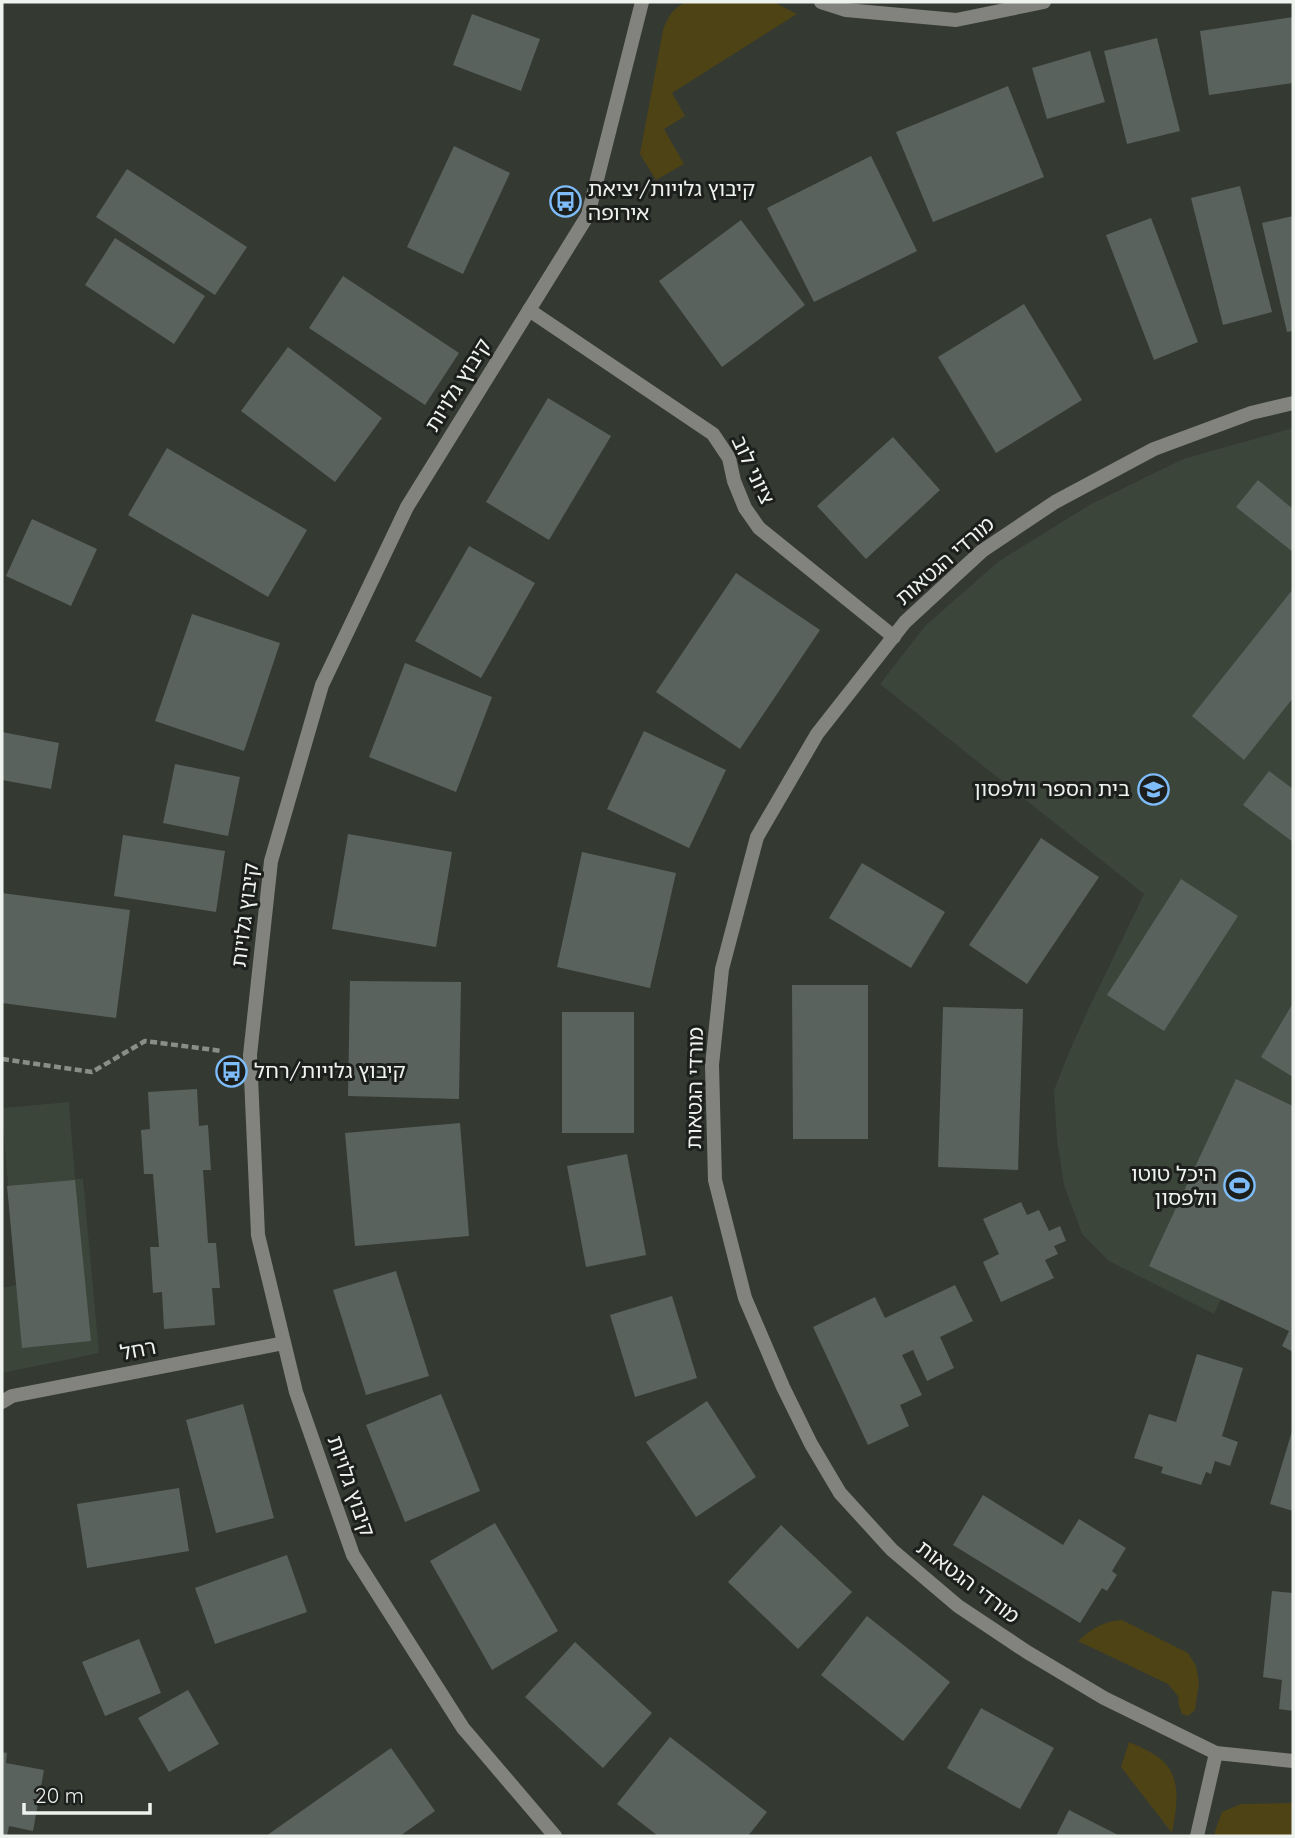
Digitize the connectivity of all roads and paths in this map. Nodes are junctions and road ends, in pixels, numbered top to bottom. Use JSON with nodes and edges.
{"nodes":[{"id":1,"x":642,"y":2,"type":"edge"},
{"id":2,"x":821,"y":2,"type":"edge"},
{"id":3,"x":1044,"y":2,"type":"edge"},
{"id":4,"x":529,"y":310,"type":"junction"},
{"id":5,"x":1293,"y":403,"type":"edge"},
{"id":6,"x":894,"y":637,"type":"junction"},
{"id":7,"x":250,"y":1055,"type":"junction"},
{"id":8,"x":2,"y":1059,"type":"edge"},
{"id":9,"x":284,"y":1343,"type":"junction"},
{"id":10,"x":2,"y":1402,"type":"edge"},
{"id":11,"x":1216,"y":1753,"type":"junction"},
{"id":12,"x":1293,"y":1761,"type":"edge"},
{"id":13,"x":555,"y":1836,"type":"edge"},
{"id":14,"x":1197,"y":1836,"type":"edge"}],
"edges":[{"from":1,"to":4,"type":"street","name":"קיבוץ גלויות"},
{"from":2,"to":3,"type":"street"},
{"from":4,"to":6,"type":"street","name":"ציוני לוב"},
{"from":4,"to":7,"type":"street","name":"קיבוץ גלויות"},
{"from":5,"to":6,"type":"street","name":"מורדי הגטאות"},
{"from":6,"to":11,"type":"street","name":"מורדי הגטאות"},
{"from":7,"to":8,"type":"path"},
{"from":7,"to":9,"type":"street","name":"קיבוץ גלויות"},
{"from":9,"to":10,"type":"street","name":"רחל"},
{"from":9,"to":13,"type":"street","name":"קיבוץ גלויות"},
{"from":11,"to":12,"type":"street","name":"מורדי הגטאות"},
{"from":11,"to":14,"type":"street"}]}
